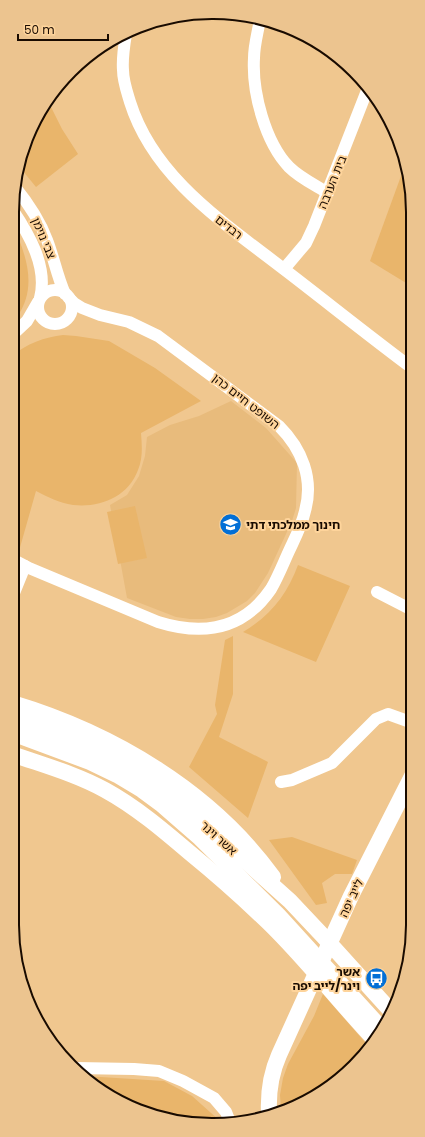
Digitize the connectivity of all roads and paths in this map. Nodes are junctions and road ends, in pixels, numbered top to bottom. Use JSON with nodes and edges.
{"nodes":[{"id":1,"x":259,"y":25,"type":"edge"},
{"id":2,"x":125,"y":40,"type":"edge"},
{"id":3,"x":366,"y":94,"type":"edge"},
{"id":4,"x":20,"y":193,"type":"edge"},
{"id":5,"x":328,"y":193,"type":"junction"},
{"id":6,"x":19,"y":220,"type":"edge"},
{"id":7,"x":284,"y":269,"type":"junction"},
{"id":8,"x":66,"y":295,"type":"junction"},
{"id":9,"x":39,"y":300,"type":"junction"},
{"id":10,"x":100,"y":315,"type":"junction"},
{"id":11,"x":67,"y":319,"type":"junction"},
{"id":12,"x":49,"y":323,"type":"junction"},
{"id":13,"x":19,"y":329,"type":"edge"},
{"id":14,"x":19,"y":332,"type":"edge"},
{"id":15,"x":406,"y":363,"type":"edge"},
{"id":16,"x":19,"y":563,"type":"edge"},
{"id":17,"x":25,"y":566,"type":"junction"},
{"id":18,"x":19,"y":581,"type":"edge"},
{"id":19,"x":378,"y":592,"type":"dead end"},
{"id":20,"x":406,"y":607,"type":"edge"},
{"id":21,"x":19,"y":705,"type":"edge"},
{"id":22,"x":19,"y":720,"type":"edge"},
{"id":23,"x":406,"y":721,"type":"edge"},
{"id":24,"x":19,"y":736,"type":"edge"},
{"id":25,"x":19,"y":757,"type":"edge"},
{"id":26,"x":282,"y":782,"type":"dead end"},
{"id":27,"x":406,"y":788,"type":"edge"},
{"id":28,"x":290,"y":901,"type":"junction"},
{"id":29,"x":387,"y":1007,"type":"edge"},
{"id":30,"x":378,"y":1025,"type":"edge"},
{"id":31,"x":371,"y":1035,"type":"edge"},
{"id":32,"x":83,"y":1068,"type":"edge"},
{"id":33,"x":269,"y":1110,"type":"edge"},
{"id":34,"x":228,"y":1118,"type":"edge"}],
"edges":[{"from":1,"to":5,"type":"street"},
{"from":2,"to":7,"type":"street","name":"רבדים"},
{"from":3,"to":5,"type":"street","name":"בית הערבה"},
{"from":4,"to":8,"type":"street","name":"צבי נוימן"},
{"from":5,"to":7,"type":"street","name":"בית הערבה"},
{"from":6,"to":9,"type":"street","name":"צבי נוימן"},
{"from":7,"to":15,"type":"street","name":"רבדים"},
{"from":8,"to":9,"type":"street"},
{"from":8,"to":10,"type":"street","name":"השופט חיים כהן"},
{"from":8,"to":11,"type":"street"},
{"from":9,"to":12,"type":"street"},
{"from":9,"to":13,"type":"street"},
{"from":10,"to":11,"type":"street","name":"השופט חיים כהן"},
{"from":10,"to":17,"type":"street","name":"השופט חיים כהן"},
{"from":11,"to":12,"type":"street"},
{"from":12,"to":14,"type":"street"},
{"from":16,"to":17,"type":"street","name":"השופט חיים כהן"},
{"from":17,"to":18,"type":"street"},
{"from":19,"to":20,"type":"street"},
{"from":21,"to":28,"type":"main road"},
{"from":22,"to":28,"type":"main road","name":"אשר וינר"},
{"from":23,"to":26,"type":"street"},
{"from":24,"to":30,"type":"main road","name":"אשר וינר"},
{"from":25,"to":31,"type":"main road"},
{"from":27,"to":33,"type":"main road","name":"לייב יפה"},
{"from":28,"to":29,"type":"main road","name":"אשר וינר"},
{"from":32,"to":34,"type":"street"}]}
